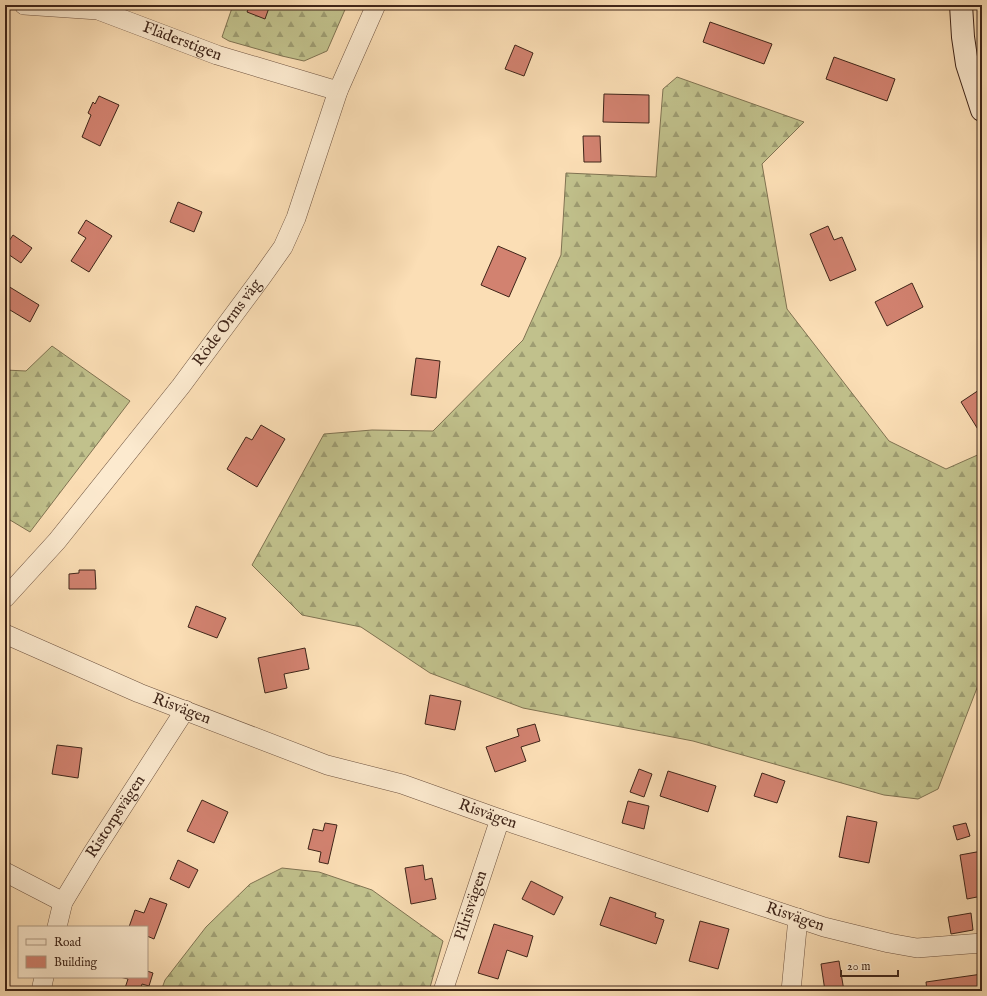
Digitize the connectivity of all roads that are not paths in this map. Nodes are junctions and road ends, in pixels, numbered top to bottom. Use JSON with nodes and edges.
{"nodes":[{"id":1,"x":24,"y":5,"type":"edge"},
{"id":2,"x":376,"y":5,"type":"edge"},
{"id":3,"x":961,"y":5,"type":"edge"},
{"id":4,"x":338,"y":91,"type":"junction"},
{"id":5,"x":982,"y":110,"type":"edge"},
{"id":6,"x":5,"y":598,"type":"edge"},
{"id":7,"x":5,"y":634,"type":"edge"},
{"id":8,"x":185,"y":710,"type":"junction"},
{"id":9,"x":500,"y":820,"type":"junction"},
{"id":10,"x":5,"y":872,"type":"edge"},
{"id":11,"x":63,"y":902,"type":"junction"},
{"id":12,"x":798,"y":918,"type":"junction"},
{"id":13,"x":57,"y":926,"type":"edge"},
{"id":14,"x":982,"y":943,"type":"edge"},
{"id":15,"x":44,"y":978,"type":"edge"},
{"id":16,"x":40,"y":991,"type":"edge"},
{"id":17,"x":443,"y":991,"type":"edge"},
{"id":18,"x":791,"y":991,"type":"edge"}],
"edges":[{"from":1,"to":4,"type":"street","name":"Fläderstigen"},
{"from":2,"to":4,"type":"street","name":"Röde Orms väg"},
{"from":3,"to":5,"type":"street"},
{"from":4,"to":6,"type":"street","name":"Röde Orms väg"},
{"from":7,"to":8,"type":"street","name":"Risvägen"},
{"from":8,"to":9,"type":"street","name":"Risvägen"},
{"from":8,"to":11,"type":"street","name":"Ristorpsvägen"},
{"from":9,"to":12,"type":"street","name":"Risvägen"},
{"from":9,"to":17,"type":"street","name":"Pilrisvägen"},
{"from":10,"to":11,"type":"street"},
{"from":11,"to":13,"type":"street","name":"Ristorpsvägen"},
{"from":12,"to":14,"type":"street","name":"Risvägen"},
{"from":12,"to":18,"type":"street"},
{"from":15,"to":16,"type":"street"}]}
